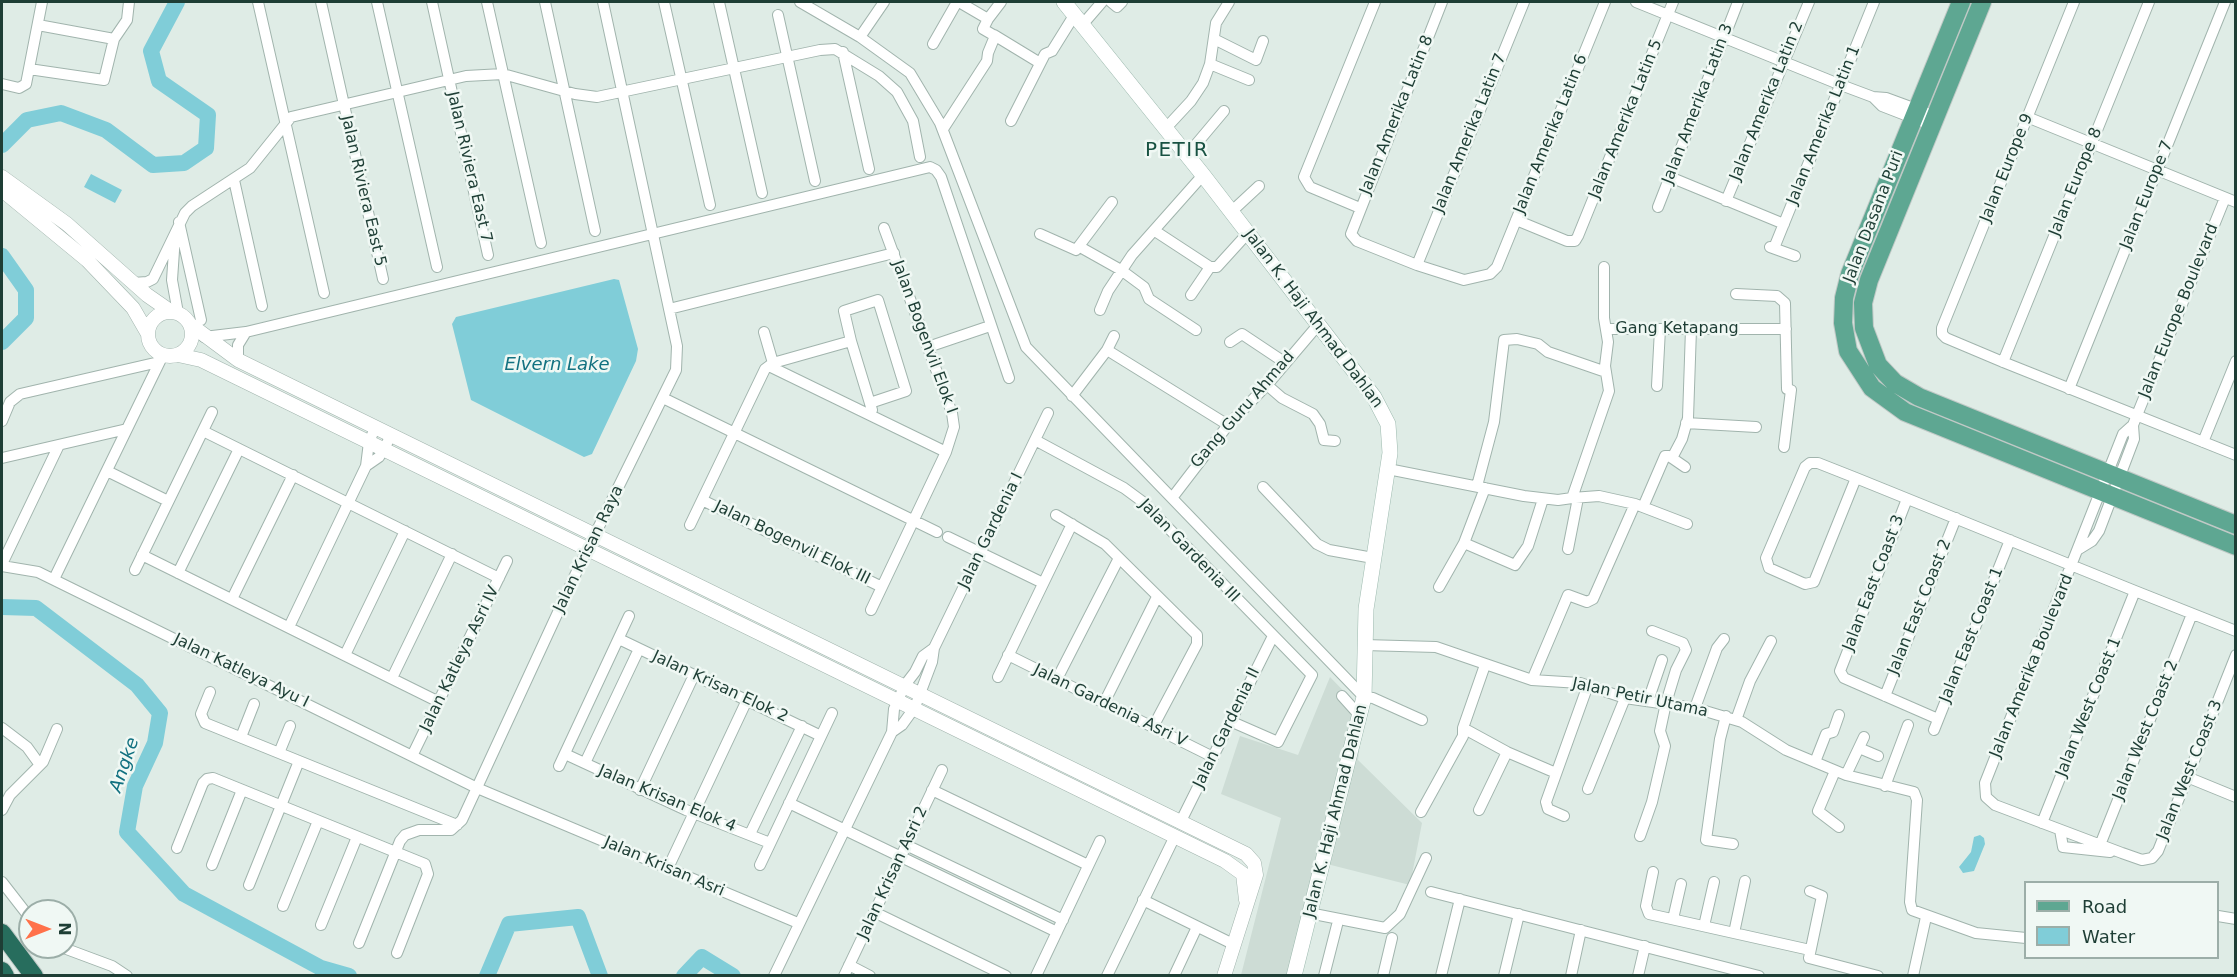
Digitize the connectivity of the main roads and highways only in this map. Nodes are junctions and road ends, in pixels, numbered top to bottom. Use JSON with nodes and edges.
{"nodes":[{"id":1,"x":1064,"y":2,"type":"edge"},
{"id":2,"x":1961,"y":2,"type":"edge"},
{"id":3,"x":1982,"y":2,"type":"edge"},
{"id":4,"x":2235,"y":525,"type":"edge"},
{"id":5,"x":2235,"y":546,"type":"edge"},
{"id":6,"x":2,"y":933,"type":"edge"},
{"id":7,"x":2,"y":971,"type":"edge"},
{"id":8,"x":5,"y":975,"type":"edge"},
{"id":9,"x":34,"y":975,"type":"edge"},
{"id":10,"x":1297,"y":975,"type":"edge"}],
"edges":[{"from":1,"to":10,"type":"main road","name":"Jalan K. Haji Ahmad Dahlan"},
{"from":2,"to":5,"type":"main road","name":"Jalan Dasana Puri"},
{"from":3,"to":4,"type":"main road","name":"Jalan Dasana Puri"},
{"from":6,"to":9,"type":"highway"},
{"from":7,"to":8,"type":"highway"}]}
